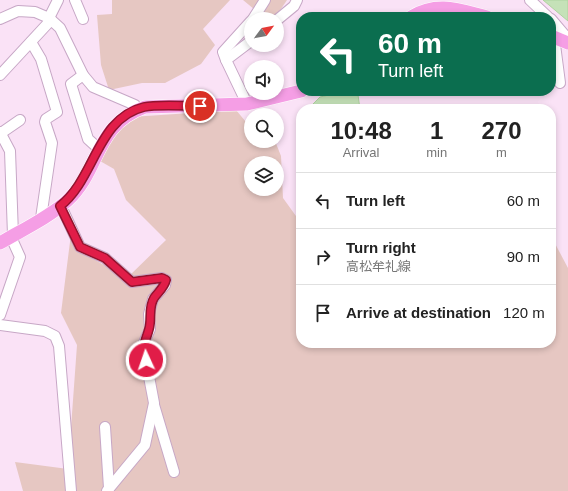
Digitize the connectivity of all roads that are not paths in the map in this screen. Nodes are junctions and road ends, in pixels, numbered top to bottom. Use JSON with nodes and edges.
{"nodes":[{"id":1,"x":58,"y":0,"type":"edge"},
{"id":2,"x":75,"y":0,"type":"edge"},
{"id":3,"x":265,"y":0,"type":"edge"},
{"id":4,"x":297,"y":0,"type":"edge"},
{"id":5,"x":530,"y":0,"type":"edge"},
{"id":6,"x":257,"y":12,"type":"edge"},
{"id":7,"x":424,"y":12,"type":"edge"},
{"id":8,"x":466,"y":12,"type":"edge"},
{"id":9,"x":543,"y":12,"type":"edge"},
{"id":10,"x":284,"y":14,"type":"edge"},
{"id":11,"x":0,"y":19,"type":"edge"},
{"id":12,"x":50,"y":19,"type":"junction"},
{"id":13,"x":83,"y":19,"type":"dead end"},
{"id":14,"x":556,"y":25,"type":"edge"},
{"id":15,"x":244,"y":29,"type":"edge"},
{"id":16,"x":556,"y":38,"type":"edge"},
{"id":17,"x":568,"y":39,"type":"edge"},
{"id":18,"x":31,"y":42,"type":"junction"},
{"id":19,"x":568,"y":43,"type":"edge"},
{"id":20,"x":244,"y":46,"type":"edge"},
{"id":21,"x":556,"y":57,"type":"edge"},
{"id":22,"x":226,"y":60,"type":"junction"},
{"id":23,"x":0,"y":75,"type":"edge"},
{"id":24,"x":82,"y":75,"type":"junction"},
{"id":25,"x":560,"y":83,"type":"dead end"},
{"id":26,"x":296,"y":92,"type":"edge"},
{"id":27,"x":247,"y":104,"type":"junction"},
{"id":28,"x":138,"y":110,"type":"junction"},
{"id":29,"x":20,"y":120,"type":"dead end"},
{"id":30,"x":0,"y":133,"type":"edge"},
{"id":31,"x":99,"y":149,"type":"junction"},
{"id":32,"x":60,"y":206,"type":"junction"},
{"id":33,"x":41,"y":218,"type":"junction"},
{"id":34,"x":8,"y":238,"type":"edge"},
{"id":35,"x":0,"y":315,"type":"edge"},
{"id":36,"x":0,"y":325,"type":"edge"},
{"id":37,"x":154,"y":403,"type":"junction"},
{"id":38,"x":104,"y":427,"type":"dead end"},
{"id":39,"x":174,"y":472,"type":"dead end"},
{"id":40,"x":108,"y":489,"type":"edge"},
{"id":41,"x":71,"y":491,"type":"edge"}],
"edges":[{"from":1,"to":12,"type":"street"},
{"from":2,"to":13,"type":"street"},
{"from":3,"to":6,"type":"street"},
{"from":4,"to":10,"type":"street"},
{"from":5,"to":9,"type":"street"},
{"from":7,"to":8,"type":"main road"},
{"from":11,"to":12,"type":"street"},
{"from":12,"to":18,"type":"street"},
{"from":12,"to":24,"type":"street"},
{"from":14,"to":17,"type":"street"},
{"from":15,"to":22,"type":"street"},
{"from":16,"to":19,"type":"main road"},
{"from":18,"to":23,"type":"street"},
{"from":18,"to":33,"type":"street"},
{"from":20,"to":22,"type":"street"},
{"from":21,"to":25,"type":"street"},
{"from":22,"to":27,"type":"street"},
{"from":24,"to":28,"type":"street"},
{"from":24,"to":31,"type":"street"},
{"from":26,"to":27,"type":"main road"},
{"from":27,"to":28,"type":"main road"},
{"from":28,"to":31,"type":"main road"},
{"from":29,"to":30,"type":"street"},
{"from":30,"to":34,"type":"street"},
{"from":31,"to":32,"type":"main road"},
{"from":32,"to":33,"type":"main road"},
{"from":32,"to":37,"type":"street"},
{"from":33,"to":34,"type":"main road"},
{"from":34,"to":35,"type":"street"},
{"from":36,"to":41,"type":"street"},
{"from":37,"to":39,"type":"street"},
{"from":37,"to":40,"type":"street"},
{"from":38,"to":40,"type":"street"}]}
